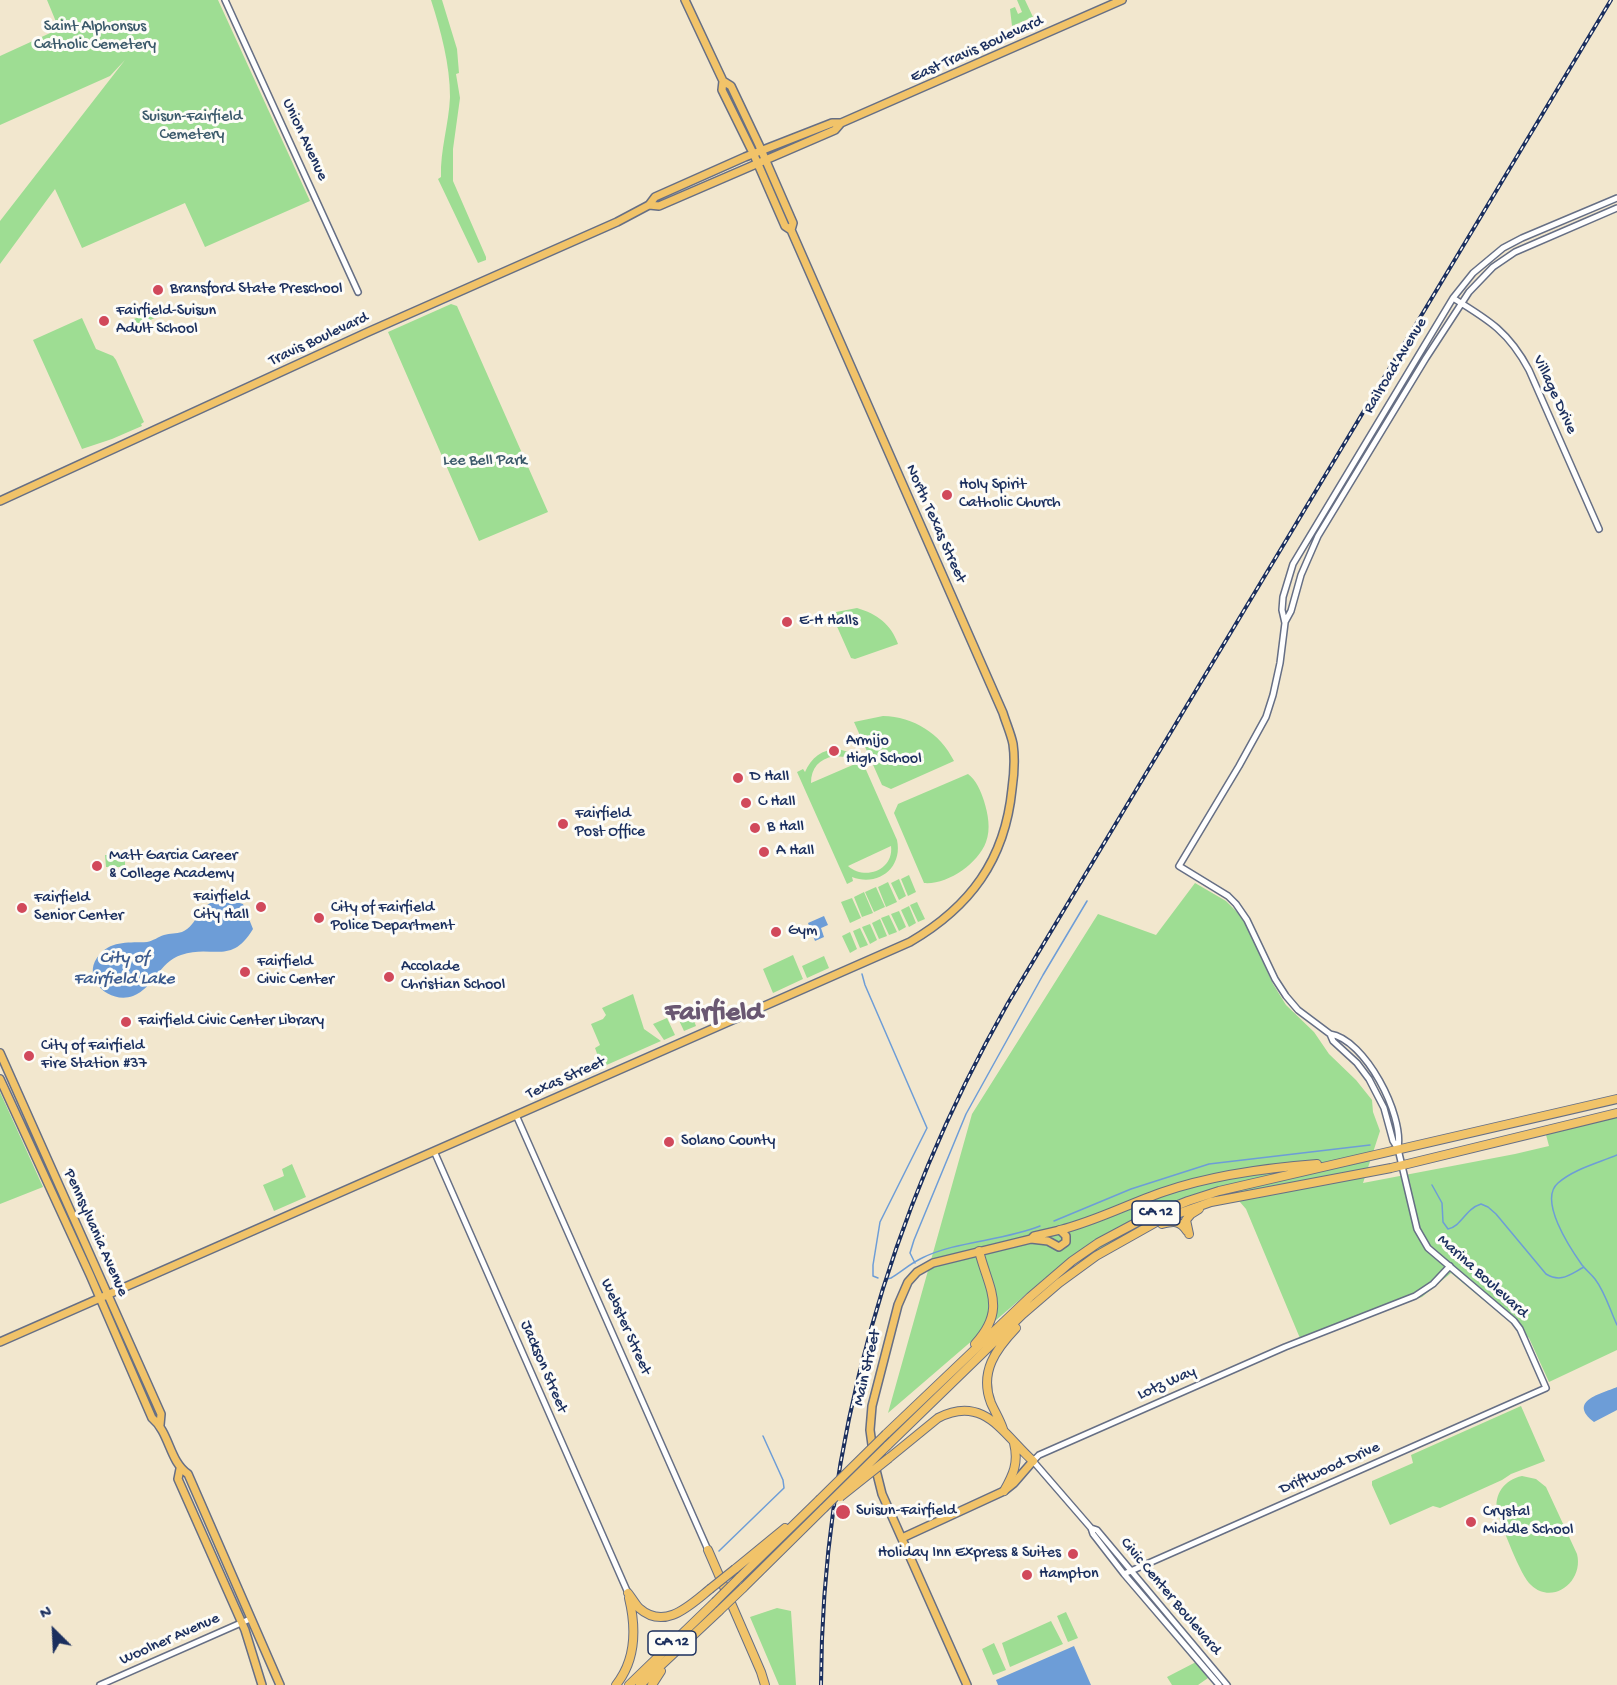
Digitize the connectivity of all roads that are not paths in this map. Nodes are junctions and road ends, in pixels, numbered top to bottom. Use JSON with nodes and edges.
{"nodes":[{"id":1,"x":226,"y":0,"type":"edge"},
{"id":2,"x":685,"y":0,"type":"edge"},
{"id":3,"x":1122,"y":0,"type":"edge"},
{"id":4,"x":723,"y":81,"type":"junction"},
{"id":5,"x":841,"y":123,"type":"junction"},
{"id":6,"x":762,"y":151,"type":"junction"},
{"id":7,"x":754,"y":154,"type":"junction"},
{"id":8,"x":765,"y":160,"type":"junction"},
{"id":9,"x":758,"y":163,"type":"junction"},
{"id":10,"x":1617,"y":198,"type":"edge"},
{"id":11,"x":650,"y":205,"type":"junction"},
{"id":12,"x":1617,"y":208,"type":"edge"},
{"id":13,"x":791,"y":230,"type":"junction"},
{"id":14,"x":358,"y":292,"type":"dead end"},
{"id":15,"x":1453,"y":298,"type":"junction"},
{"id":16,"x":1462,"y":303,"type":"junction"},
{"id":17,"x":0,"y":501,"type":"edge"},
{"id":18,"x":1599,"y":529,"type":"dead end"},
{"id":19,"x":1285,"y":623,"type":"junction"},
{"id":20,"x":1003,"y":836,"type":"joint"},
{"id":21,"x":1179,"y":866,"type":"joint"},
{"id":22,"x":1330,"y":1034,"type":"junction"},
{"id":23,"x":0,"y":1053,"type":"edge"},
{"id":24,"x":0,"y":1079,"type":"edge"},
{"id":25,"x":1372,"y":1084,"type":"junction"},
{"id":26,"x":1385,"y":1092,"type":"junction"},
{"id":27,"x":1617,"y":1099,"type":"edge"},
{"id":28,"x":1617,"y":1113,"type":"edge"},
{"id":29,"x":516,"y":1115,"type":"junction"},
{"id":30,"x":1398,"y":1149,"type":"junction"},
{"id":31,"x":434,"y":1151,"type":"junction"},
{"id":32,"x":1336,"y":1164,"type":"junction"},
{"id":33,"x":1402,"y":1165,"type":"junction"},
{"id":34,"x":52,"y":1195,"type":"junction"},
{"id":35,"x":1211,"y":1202,"type":"junction"},
{"id":36,"x":69,"y":1208,"type":"junction"},
{"id":37,"x":60,"y":1213,"type":"junction"},
{"id":38,"x":1151,"y":1225,"type":"junction"},
{"id":39,"x":79,"y":1229,"type":"junction"},
{"id":40,"x":1059,"y":1230,"type":"junction"},
{"id":41,"x":1031,"y":1239,"type":"junction"},
{"id":42,"x":979,"y":1251,"type":"junction"},
{"id":43,"x":1450,"y":1266,"type":"junction"},
{"id":44,"x":108,"y":1294,"type":"junction"},
{"id":45,"x":99,"y":1298,"type":"junction"},
{"id":46,"x":1036,"y":1304,"type":"junction"},
{"id":47,"x":0,"y":1342,"type":"edge"},
{"id":48,"x":958,"y":1365,"type":"junction"},
{"id":49,"x":1546,"y":1388,"type":"joint"},
{"id":50,"x":160,"y":1425,"type":"junction"},
{"id":51,"x":1004,"y":1430,"type":"junction"},
{"id":52,"x":1014,"y":1443,"type":"junction"},
{"id":53,"x":1033,"y":1461,"type":"junction"},
{"id":54,"x":180,"y":1469,"type":"junction"},
{"id":55,"x":1004,"y":1491,"type":"junction"},
{"id":56,"x":822,"y":1504,"type":"junction"},
{"id":57,"x":798,"y":1519,"type":"junction"},
{"id":58,"x":1091,"y":1528,"type":"junction"},
{"id":59,"x":902,"y":1538,"type":"junction"},
{"id":60,"x":708,"y":1550,"type":"joint"},
{"id":61,"x":1131,"y":1571,"type":"junction"},
{"id":62,"x":1124,"y":1574,"type":"junction"},
{"id":63,"x":628,"y":1593,"type":"junction"},
{"id":64,"x":250,"y":1619,"type":"junction"},
{"id":65,"x":242,"y":1623,"type":"junction"},
{"id":66,"x":677,"y":1651,"type":"junction"},
{"id":67,"x":100,"y":1685,"type":"edge"},
{"id":68,"x":262,"y":1685,"type":"edge"},
{"id":69,"x":280,"y":1685,"type":"edge"},
{"id":70,"x":616,"y":1685,"type":"edge"},
{"id":71,"x":628,"y":1685,"type":"edge"},
{"id":72,"x":640,"y":1685,"type":"edge"},
{"id":73,"x":652,"y":1685,"type":"edge"},
{"id":74,"x":765,"y":1685,"type":"edge"},
{"id":75,"x":967,"y":1685,"type":"edge"},
{"id":76,"x":1219,"y":1685,"type":"edge"},
{"id":77,"x":1227,"y":1685,"type":"edge"}],
"edges":[{"from":1,"to":14,"type":"street","name":"Union Avenue"},
{"from":2,"to":4,"type":"main road","name":"North Texas Street"},
{"from":3,"to":5,"type":"main road","name":"East Travis Boulevard"},
{"from":4,"to":6,"type":"main road","name":"North Texas Street"},
{"from":4,"to":7,"type":"main road","name":"North Texas Street"},
{"from":5,"to":6,"type":"main road","name":"East Travis Boulevard"},
{"from":5,"to":8,"type":"main road","name":"East Travis Boulevard"},
{"from":6,"to":7,"type":"main road","name":"East Travis Boulevard"},
{"from":6,"to":8,"type":"main road","name":"North Texas Street"},
{"from":7,"to":9,"type":"main road","name":"North Texas Street"},
{"from":7,"to":11,"type":"main road","name":"Travis Boulevard"},
{"from":8,"to":9,"type":"main road","name":"Travis Boulevard"},
{"from":8,"to":13,"type":"main road","name":"North Texas Street"},
{"from":9,"to":11,"type":"main road","name":"Travis Boulevard"},
{"from":9,"to":13,"type":"main road","name":"North Texas Street"},
{"from":10,"to":15,"type":"street","name":"Railroad Avenue"},
{"from":11,"to":17,"type":"main road","name":"Travis Boulevard"},
{"from":12,"to":16,"type":"street","name":"Railroad Avenue"},
{"from":13,"to":20,"type":"main road","name":"North Texas Street"},
{"from":15,"to":16,"type":"street","name":"Village Drive"},
{"from":15,"to":19,"type":"street","name":"Railroad Avenue"},
{"from":16,"to":18,"type":"street","name":"Village Drive"},
{"from":16,"to":19,"type":"street","name":"Railroad Avenue"},
{"from":19,"to":21,"type":"street","name":"Railroad Avenue"},
{"from":20,"to":29,"type":"main road","name":"Texas Street"},
{"from":21,"to":22,"type":"street","name":"Marina Boulevard"},
{"from":22,"to":25,"type":"street","name":"Marina Boulevard"},
{"from":22,"to":26,"type":"street","name":"Marina Boulevard"},
{"from":23,"to":36,"type":"main road","name":"Pennsylvania Avenue"},
{"from":24,"to":34,"type":"main road","name":"Pennsylvania Avenue"},
{"from":25,"to":26,"type":"street"},
{"from":25,"to":30,"type":"street","name":"Marina Boulevard"},
{"from":26,"to":30,"type":"street","name":"Marina Boulevard"},
{"from":27,"to":30,"type":"highway","number":"CA 12"},
{"from":28,"to":33,"type":"highway","number":"CA 12"},
{"from":29,"to":31,"type":"main road","name":"Texas Street"},
{"from":29,"to":60,"type":"street","name":"Webster Street"},
{"from":30,"to":32,"type":"highway","number":"CA 12"},
{"from":30,"to":33,"type":"street","name":"Marina Boulevard"},
{"from":31,"to":44,"type":"main road","name":"Texas Street"},
{"from":31,"to":63,"type":"street","name":"Jackson Street"},
{"from":32,"to":40,"type":"highway"},
{"from":32,"to":48,"type":"highway","number":"CA 12"},
{"from":33,"to":35,"type":"highway","number":"CA 12"},
{"from":33,"to":43,"type":"street","name":"Marina Boulevard"},
{"from":34,"to":36,"type":"main road"},
{"from":34,"to":37,"type":"main road","name":"Pennsylvania Avenue"},
{"from":35,"to":38,"type":"highway","number":"CA 12"},
{"from":35,"to":38,"type":"highway"},
{"from":36,"to":39,"type":"main road","name":"Pennsylvania Avenue"},
{"from":37,"to":39,"type":"main road"},
{"from":37,"to":45,"type":"main road","name":"Pennsylvania Avenue"},
{"from":38,"to":46,"type":"highway","number":"CA 12"},
{"from":39,"to":44,"type":"main road","name":"Pennsylvania Avenue"},
{"from":40,"to":41,"type":"main road","name":"Main Street"},
{"from":40,"to":41,"type":"main road","name":"Main Street"},
{"from":41,"to":42,"type":"main road","name":"Main Street"},
{"from":42,"to":48,"type":"highway"},
{"from":42,"to":59,"type":"main road","name":"Main Street"},
{"from":43,"to":49,"type":"street","name":"Marina Boulevard"},
{"from":43,"to":53,"type":"street","name":"Lotz Way"},
{"from":44,"to":45,"type":"main road","name":"Texas Street"},
{"from":44,"to":50,"type":"main road","name":"Pennsylvania Avenue"},
{"from":45,"to":47,"type":"main road","name":"Texas Street"},
{"from":45,"to":50,"type":"main road","name":"Pennsylvania Avenue"},
{"from":46,"to":51,"type":"highway"},
{"from":46,"to":56,"type":"highway","number":"CA 12","bridge":true},
{"from":48,"to":56,"type":"highway","number":"CA 12","bridge":true},
{"from":49,"to":61,"type":"street","name":"Driftwood Drive"},
{"from":50,"to":54,"type":"main road","name":"Pennsylvania Avenue"},
{"from":51,"to":52,"type":"highway"},
{"from":51,"to":56,"type":"highway","bridge":true},
{"from":52,"to":53,"type":"highway"},
{"from":52,"to":55,"type":"highway"},
{"from":53,"to":55,"type":"main road","name":"Lotz Way"},
{"from":53,"to":58,"type":"street","name":"Civic Center Boulevard"},
{"from":54,"to":64,"type":"main road","name":"Pennsylvania Avenue"},
{"from":54,"to":65,"type":"main road","name":"Pennsylvania Avenue"},
{"from":55,"to":59,"type":"main road","name":"Lotz Way"},
{"from":56,"to":57,"type":"highway","number":"CA 12"},
{"from":56,"to":66,"type":"highway","number":"CA 12","bridge":true},
{"from":57,"to":63,"type":"highway","bridge":true},
{"from":57,"to":71,"type":"highway","number":"CA 12","bridge":true},
{"from":58,"to":61,"type":"street","name":"Civic Center Boulevard"},
{"from":58,"to":62,"type":"street","name":"Civic Center Boulevard"},
{"from":59,"to":75,"type":"main road","name":"Main Street"},
{"from":60,"to":74,"type":"highway"},
{"from":61,"to":62,"type":"street","name":"Driftwood Drive"},
{"from":61,"to":77,"type":"street","name":"Civic Center Boulevard"},
{"from":62,"to":76,"type":"street","name":"Civic Center Boulevard"},
{"from":63,"to":70,"type":"highway"},
{"from":64,"to":65,"type":"street","name":"Woolner Avenue"},
{"from":64,"to":69,"type":"main road","name":"Pennsylvania Avenue"},
{"from":65,"to":67,"type":"street","name":"Woolner Avenue"},
{"from":65,"to":68,"type":"main road","name":"Pennsylvania Avenue"},
{"from":66,"to":72,"type":"highway","number":"CA 12"},
{"from":66,"to":73,"type":"highway"}]}
